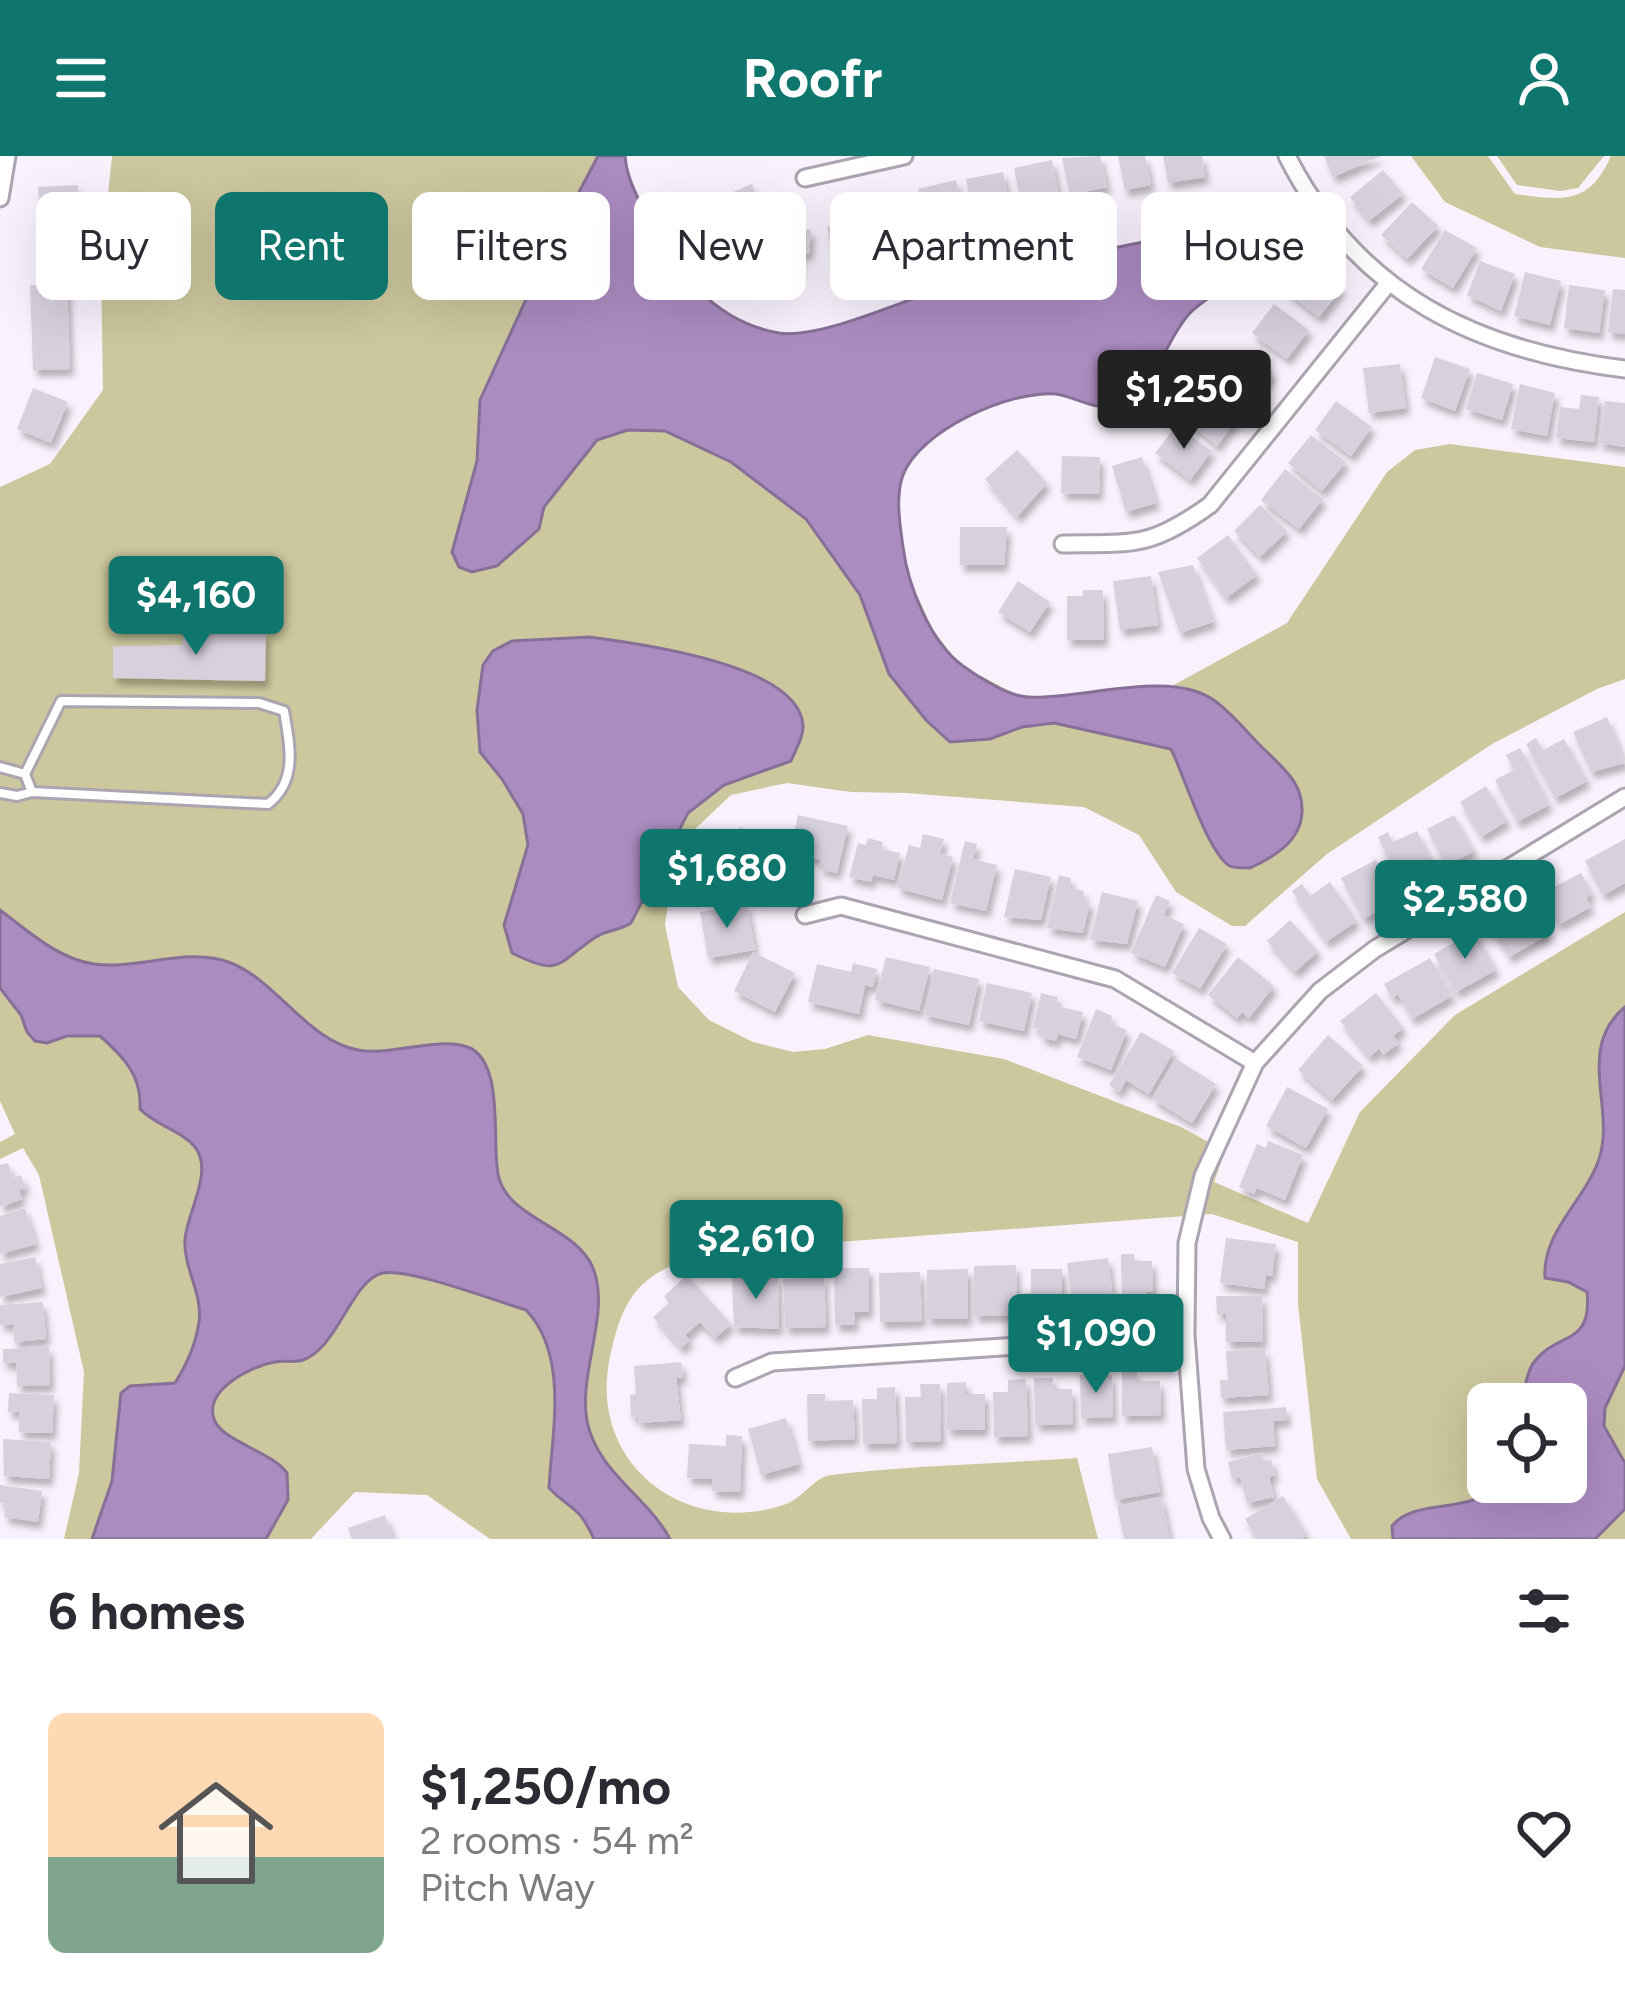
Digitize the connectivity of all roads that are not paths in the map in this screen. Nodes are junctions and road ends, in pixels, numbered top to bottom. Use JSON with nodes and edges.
{"nodes":[{"id":1,"x":7,"y":156,"type":"edge"},
{"id":2,"x":904,"y":156,"type":"edge"},
{"id":3,"x":1286,"y":156,"type":"edge"},
{"id":4,"x":805,"y":178,"type":"dead end"},
{"id":5,"x":0,"y":198,"type":"edge"},
{"id":6,"x":1388,"y":285,"type":"junction"},
{"id":7,"x":1625,"y":369,"type":"edge"},
{"id":8,"x":1064,"y":544,"type":"dead end"},
{"id":9,"x":0,"y":767,"type":"edge"},
{"id":10,"x":25,"y":774,"type":"junction"},
{"id":11,"x":32,"y":792,"type":"junction"},
{"id":12,"x":0,"y":793,"type":"edge"},
{"id":13,"x":1625,"y":797,"type":"edge"},
{"id":14,"x":805,"y":915,"type":"dead end"},
{"id":15,"x":1255,"y":1063,"type":"junction"},
{"id":16,"x":1186,"y":1335,"type":"junction"},
{"id":17,"x":735,"y":1378,"type":"dead end"},
{"id":18,"x":1222,"y":1539,"type":"edge"}],
"edges":[{"from":1,"to":5,"type":"street"},
{"from":2,"to":4,"type":"street"},
{"from":3,"to":6,"type":"street"},
{"from":6,"to":7,"type":"street"},
{"from":6,"to":8,"type":"street"},
{"from":9,"to":10,"type":"lane"},
{"from":10,"to":11,"type":"lane"},
{"from":10,"to":11,"type":"lane"},
{"from":11,"to":12,"type":"lane"},
{"from":13,"to":15,"type":"street"},
{"from":14,"to":15,"type":"street"},
{"from":15,"to":16,"type":"street"},
{"from":16,"to":17,"type":"street"},
{"from":16,"to":18,"type":"street"}]}
